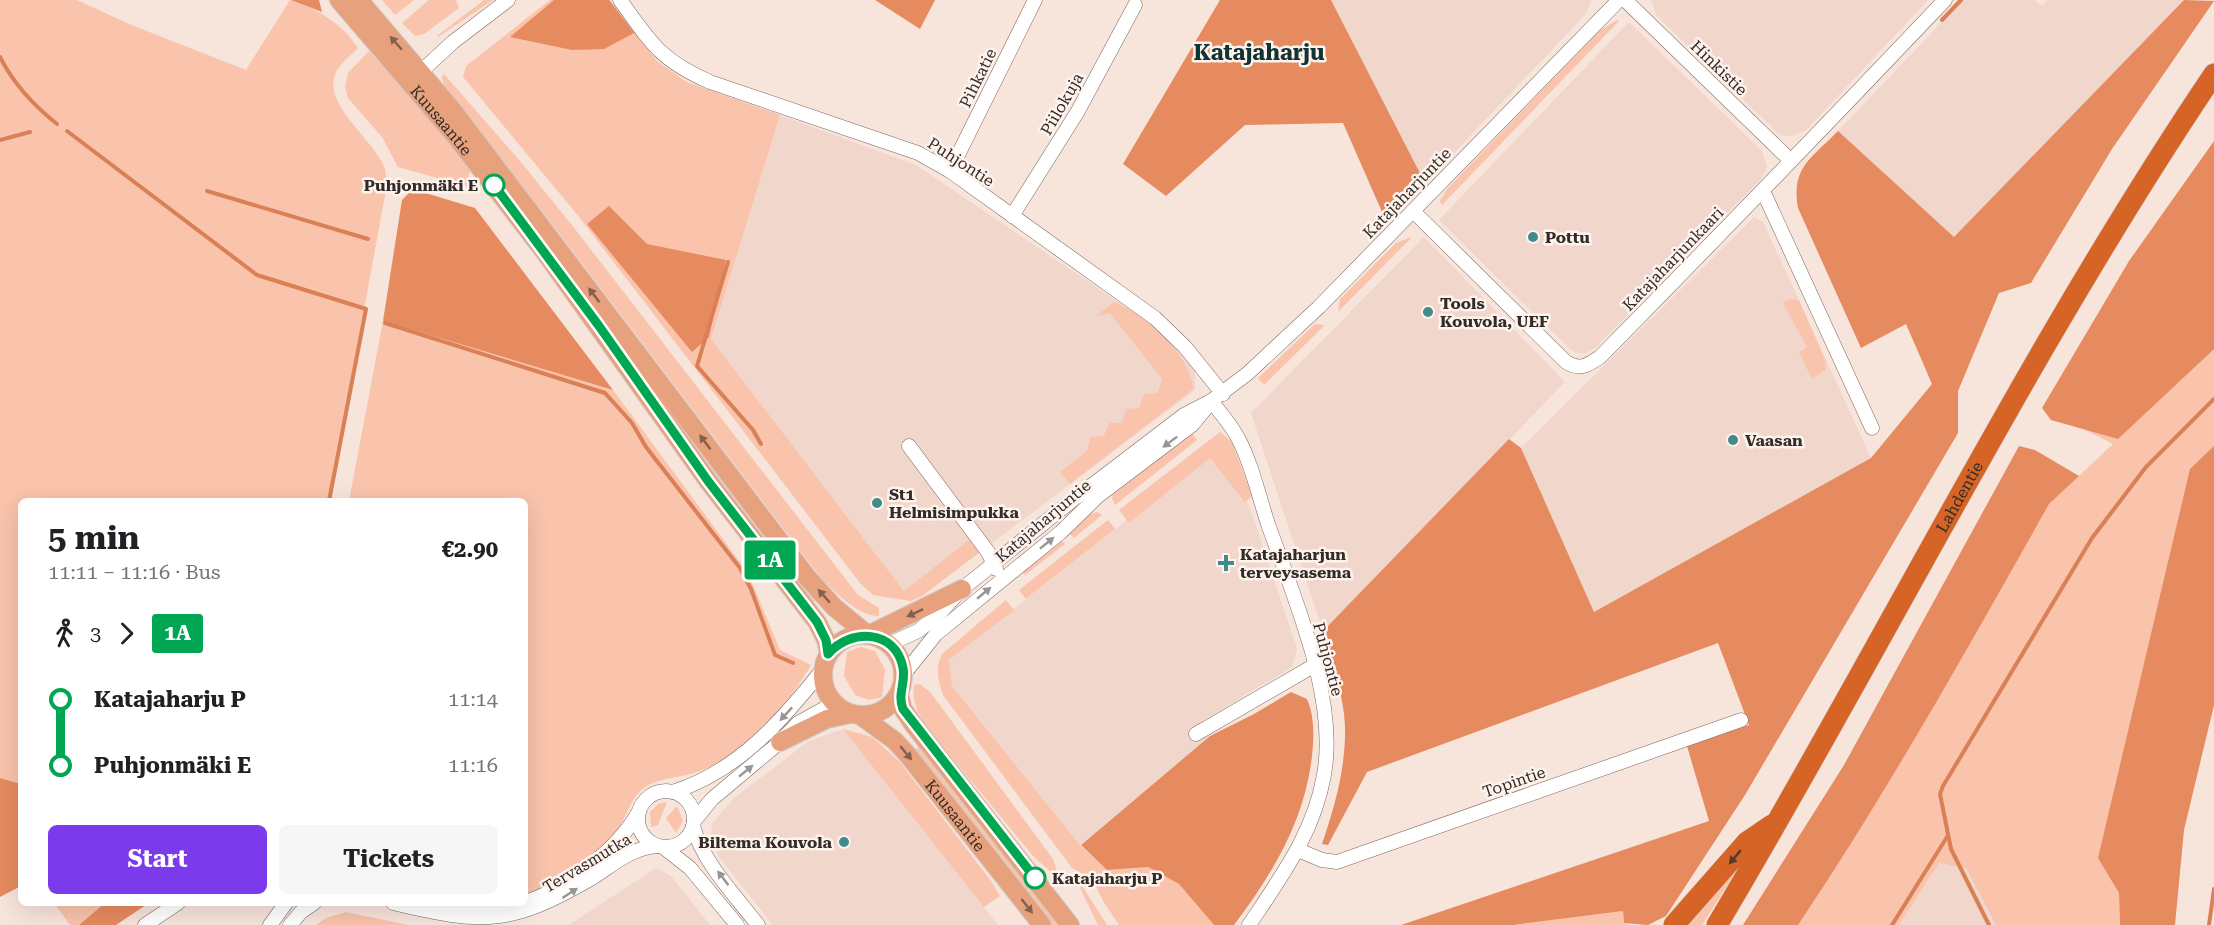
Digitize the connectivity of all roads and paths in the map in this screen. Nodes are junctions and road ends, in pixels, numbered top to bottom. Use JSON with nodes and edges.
{"nodes":[{"id":1,"x":339,"y":0,"type":"edge"},
{"id":2,"x":359,"y":0,"type":"edge"},
{"id":3,"x":508,"y":0,"type":"edge"},
{"id":4,"x":620,"y":0,"type":"edge"},
{"id":5,"x":1035,"y":0,"type":"edge"},
{"id":6,"x":1618,"y":0,"type":"edge"},
{"id":7,"x":1624,"y":0,"type":"edge"},
{"id":8,"x":1945,"y":0,"type":"edge"},
{"id":9,"x":1135,"y":5,"type":"dead end"},
{"id":10,"x":2214,"y":74,"type":"edge"},
{"id":11,"x":416,"y":77,"type":"junction"},
{"id":12,"x":1790,"y":160,"type":"junction"},
{"id":13,"x":950,"y":171,"type":"junction"},
{"id":14,"x":1763,"y":191,"type":"junction"},
{"id":15,"x":1413,"y":211,"type":"junction"},
{"id":16,"x":1012,"y":216,"type":"junction"},
{"id":17,"x":1217,"y":398,"type":"junction"},
{"id":18,"x":1872,"y":428,"type":"dead end"},
{"id":19,"x":909,"y":446,"type":"dead end"},
{"id":20,"x":994,"y":563,"type":"junction"},
{"id":21,"x":1001,"y":579,"type":"junction"},
{"id":22,"x":962,"y":589,"type":"junction"},
{"id":23,"x":868,"y":635,"type":"junction"},
{"id":24,"x":889,"y":644,"type":"junction"},
{"id":25,"x":826,"y":662,"type":"junction"},
{"id":26,"x":1314,"y":664,"type":"junction"},
{"id":27,"x":904,"y":674,"type":"junction"},
{"id":28,"x":899,"y":694,"type":"junction"},
{"id":29,"x":834,"y":704,"type":"junction"},
{"id":30,"x":856,"y":715,"type":"junction"},
{"id":31,"x":1741,"y":720,"type":"dead end"},
{"id":32,"x":1196,"y":734,"type":"dead end"},
{"id":33,"x":780,"y":742,"type":"junction"},
{"id":34,"x":673,"y":792,"type":"junction"},
{"id":35,"x":640,"y":808,"type":"junction"},
{"id":36,"x":1779,"y":819,"type":"junction"},
{"id":37,"x":693,"y":824,"type":"junction"},
{"id":38,"x":660,"y":847,"type":"junction"},
{"id":39,"x":1298,"y":850,"type":"junction"},
{"id":40,"x":528,"y":901,"type":"edge"},
{"id":41,"x":174,"y":906,"type":"edge"},
{"id":42,"x":293,"y":906,"type":"edge"},
{"id":43,"x":405,"y":906,"type":"edge"},
{"id":44,"x":454,"y":906,"type":"edge"},
{"id":45,"x":510,"y":906,"type":"edge"},
{"id":46,"x":145,"y":925,"type":"edge"},
{"id":47,"x":270,"y":925,"type":"edge"},
{"id":48,"x":290,"y":925,"type":"edge"},
{"id":49,"x":737,"y":925,"type":"edge"},
{"id":50,"x":758,"y":925,"type":"edge"},
{"id":51,"x":1042,"y":925,"type":"edge"},
{"id":52,"x":1070,"y":925,"type":"edge"},
{"id":53,"x":1250,"y":925,"type":"edge"},
{"id":54,"x":1674,"y":925,"type":"edge"},
{"id":55,"x":1717,"y":925,"type":"edge"}],
"edges":[{"from":1,"to":11,"type":"main road","name":"Kuusaantie"},
{"from":11,"to":2,"type":"main road","name":"Kuusaantie","one_way":true},
{"from":3,"to":11,"type":"street"},
{"from":4,"to":13,"type":"street","name":"Puhjontie"},
{"from":5,"to":13,"type":"street","name":"Pihkatie"},
{"from":6,"to":15,"type":"street","name":"Katajaharjuntie"},
{"from":7,"to":12,"type":"street","name":"Hinkistie"},
{"from":8,"to":12,"type":"street","name":"Katajaharjunkaari"},
{"from":9,"to":16,"type":"street","name":"Piilokuja"},
{"from":10,"to":36,"type":"highway","name":"Lahdentie"},
{"from":23,"to":11,"type":"main road","name":"Kuusaantie","one_way":true},
{"from":11,"to":25,"type":"main road","name":"Kuusaantie"},
{"from":12,"to":14,"type":"street","name":"Katajaharjunkaari"},
{"from":13,"to":16,"type":"street","name":"Puhjontie"},
{"from":14,"to":15,"type":"street","name":"Katajaharjunkaari"},
{"from":14,"to":18,"type":"street"},
{"from":15,"to":17,"type":"street","name":"Katajaharjuntie"},
{"from":16,"to":17,"type":"street","name":"Puhjontie"},
{"from":17,"to":20,"type":"street","name":"Katajaharjuntie"},
{"from":17,"to":21,"type":"street","name":"Katajaharjuntie"},
{"from":17,"to":26,"type":"street","name":"Puhjontie"},
{"from":19,"to":20,"type":"street"},
{"from":20,"to":21,"type":"street"},
{"from":20,"to":22,"type":"street","name":"Katajaharjuntie"},
{"from":27,"to":21,"type":"street","name":"Katajaharjuntie","one_way":true},
{"from":22,"to":23,"type":"main road","one_way":true},
{"from":22,"to":24,"type":"street","name":"Katajaharjuntie"},
{"from":23,"to":24,"type":"main road"},
{"from":23,"to":25,"type":"main road"},
{"from":24,"to":27,"type":"main road"},
{"from":25,"to":29,"type":"main road"},
{"from":25,"to":34,"type":"street","one_way":true},
{"from":26,"to":32,"type":"street"},
{"from":26,"to":39,"type":"street","name":"Puhjontie"},
{"from":27,"to":28,"type":"main road"},
{"from":28,"to":30,"type":"main road"},
{"from":28,"to":52,"type":"main road","name":"Kuusaantie"},
{"from":29,"to":30,"type":"main road"},
{"from":29,"to":33,"type":"street"},
{"from":30,"to":33,"type":"main road"},
{"from":30,"to":51,"type":"main road","name":"Kuusaantie","one_way":true},
{"from":31,"to":39,"type":"street","name":"Topintie"},
{"from":37,"to":33,"type":"street","one_way":true},
{"from":34,"to":35,"type":"street"},
{"from":34,"to":37,"type":"street"},
{"from":35,"to":38,"type":"street"},
{"from":35,"to":40,"type":"street","name":"Tervasmutka"},
{"from":36,"to":54,"type":"highway","one_way":true},
{"from":36,"to":55,"type":"highway","name":"Lahdentie"},
{"from":37,"to":38,"type":"street"},
{"from":50,"to":37,"type":"street","one_way":true},
{"from":43,"to":38,"type":"street","name":"Tervasmutka","one_way":true},
{"from":38,"to":49,"type":"street"},
{"from":39,"to":53,"type":"street","name":"Puhjontie"},
{"from":41,"to":46,"type":"street"},
{"from":42,"to":47,"type":"street"},
{"from":42,"to":48,"type":"street"},
{"from":44,"to":45,"type":"street","name":"Tervasmutka"}]}
